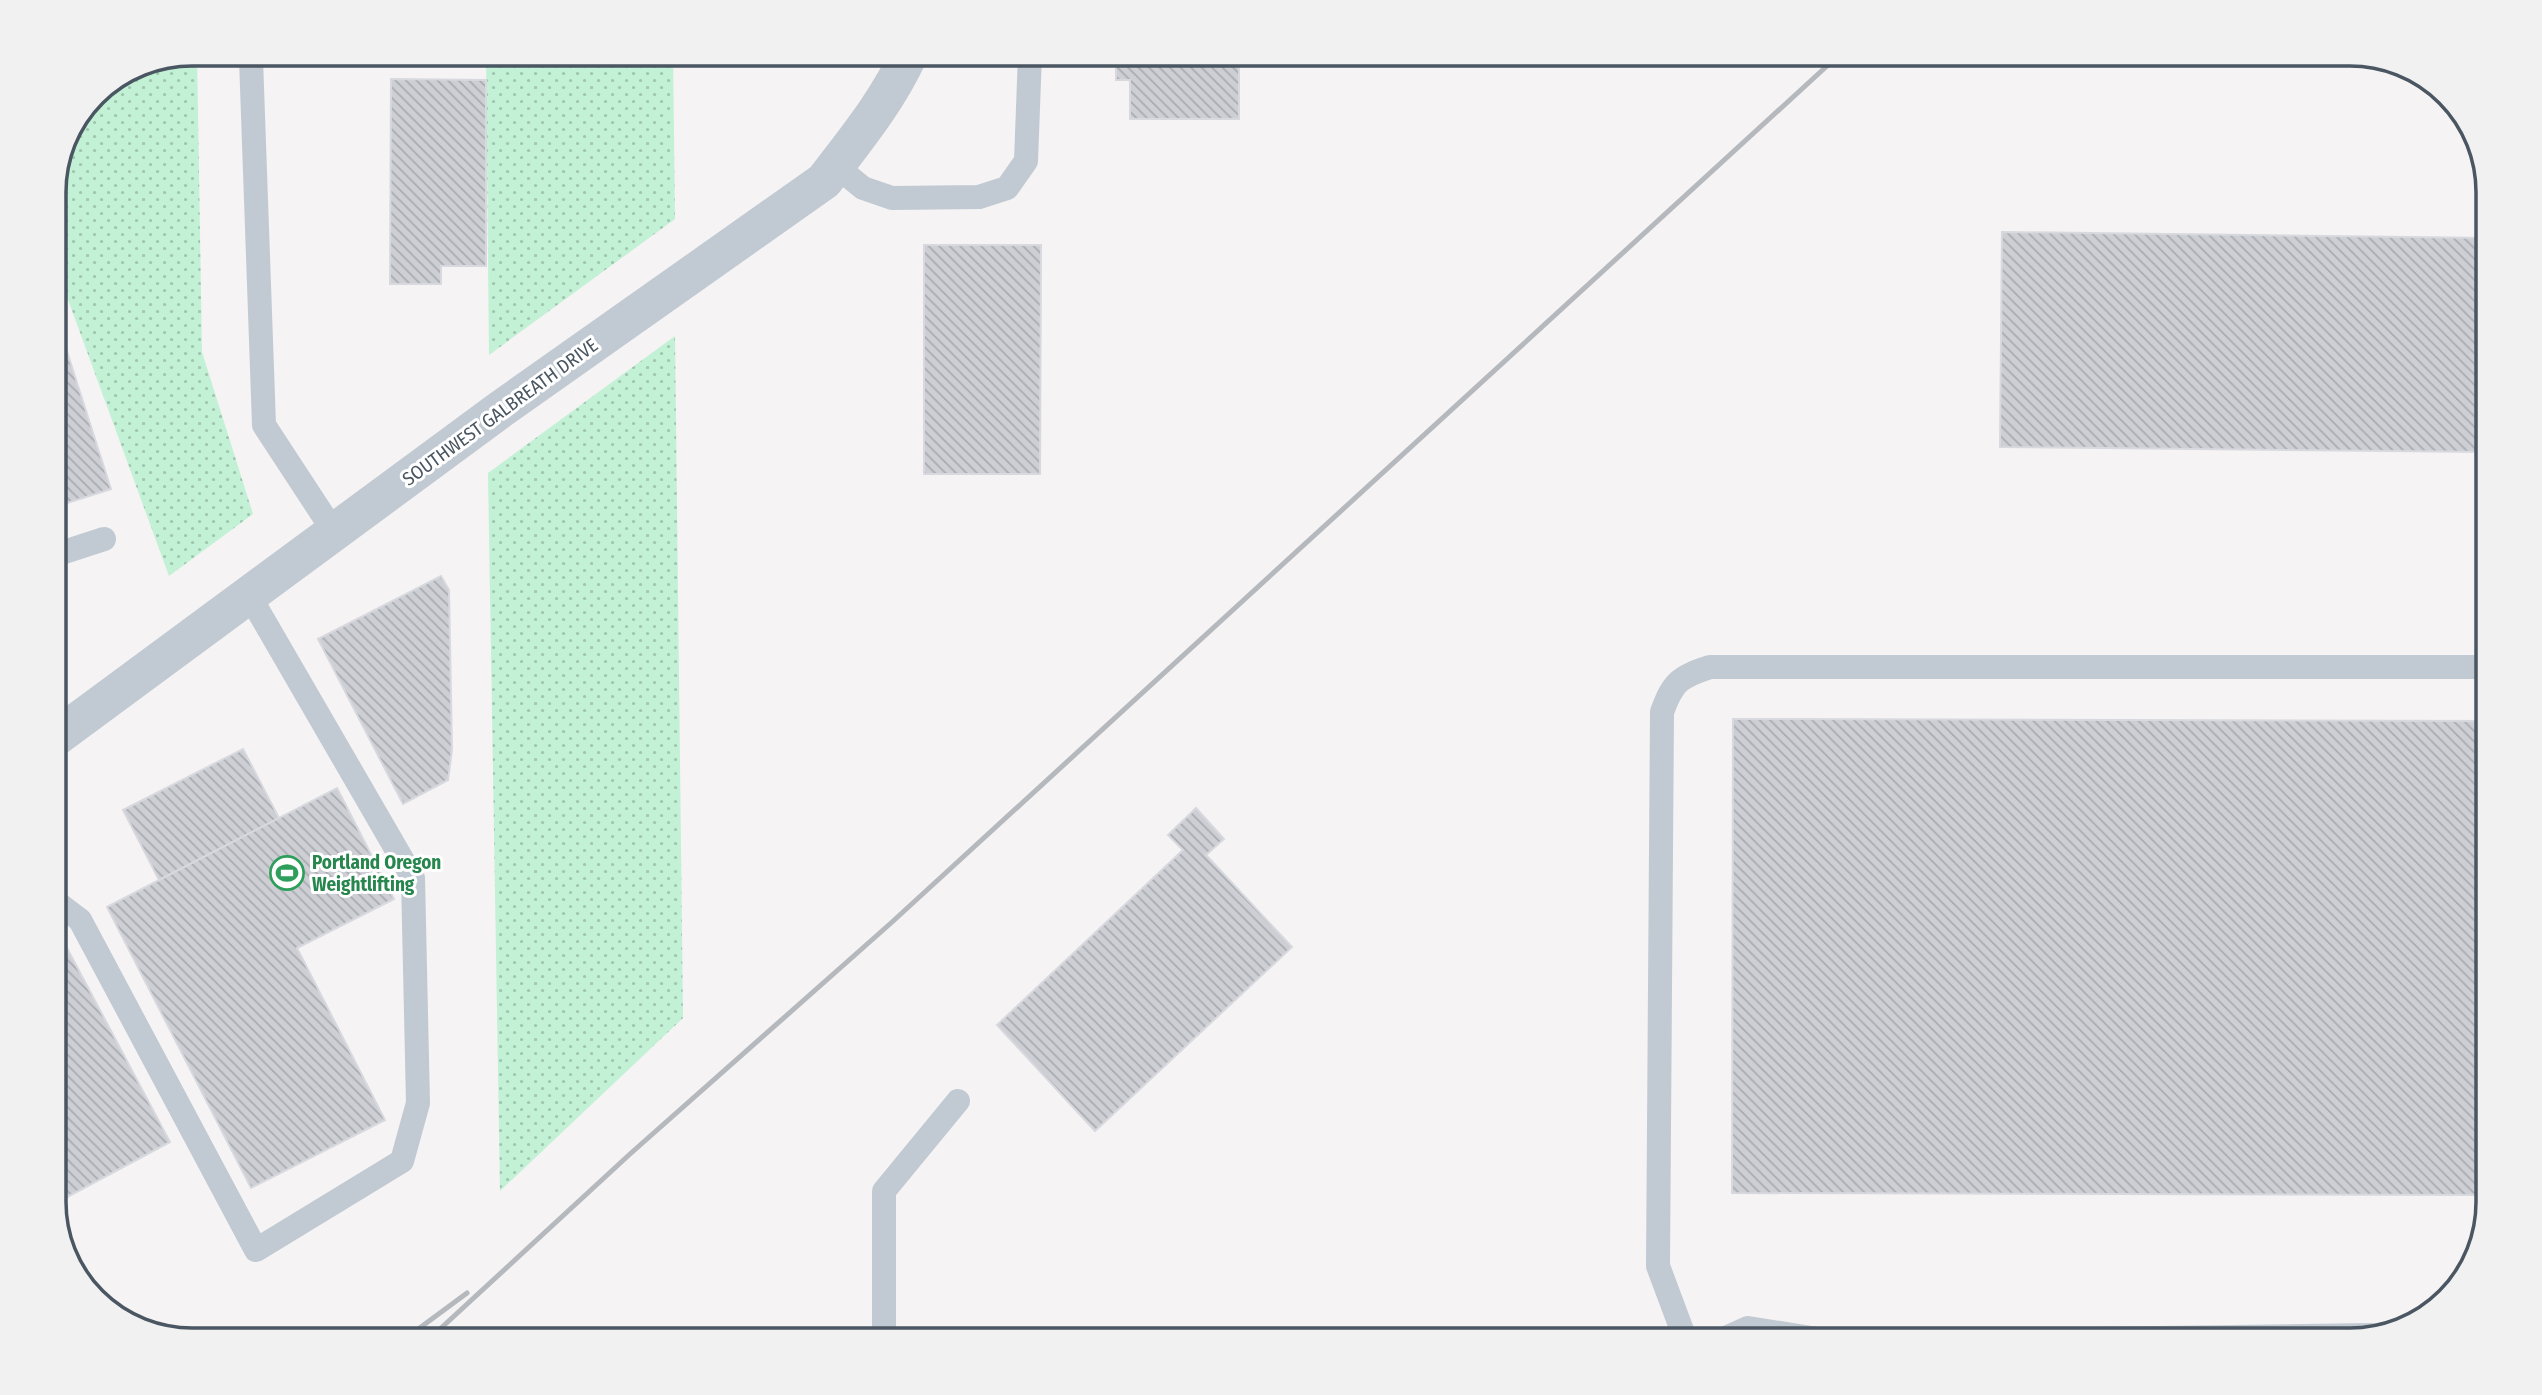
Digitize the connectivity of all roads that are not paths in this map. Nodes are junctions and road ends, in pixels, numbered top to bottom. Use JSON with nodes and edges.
{"nodes":[{"id":1,"x":251,"y":67,"type":"edge"},
{"id":2,"x":903,"y":67,"type":"edge"},
{"id":3,"x":1030,"y":67,"type":"edge"},
{"id":4,"x":836,"y":166,"type":"junction"},
{"id":5,"x":334,"y":532,"type":"junction"},
{"id":6,"x":104,"y":539,"type":"dead end"},
{"id":7,"x":67,"y":551,"type":"edge"},
{"id":8,"x":249,"y":595,"type":"junction"},
{"id":9,"x":2475,"y":667,"type":"edge"},
{"id":10,"x":67,"y":729,"type":"edge"},
{"id":11,"x":67,"y":910,"type":"edge"},
{"id":12,"x":958,"y":1101,"type":"dead end"},
{"id":13,"x":884,"y":1328,"type":"edge"},
{"id":14,"x":1681,"y":1328,"type":"edge"}],
"edges":[{"from":1,"to":5,"type":"lane"},
{"from":2,"to":4,"type":"street","name":"SOUTHWEST GALBREATH DRIVE"},
{"from":3,"to":4,"type":"lane"},
{"from":4,"to":5,"type":"street","name":"SOUTHWEST GALBREATH DRIVE"},
{"from":5,"to":8,"type":"street","name":"SOUTHWEST GALBREATH DRIVE"},
{"from":6,"to":7,"type":"lane"},
{"from":8,"to":10,"type":"street","name":"SOUTHWEST GALBREATH DRIVE"},
{"from":8,"to":11,"type":"lane"},
{"from":9,"to":14,"type":"lane"},
{"from":12,"to":13,"type":"lane"}]}
